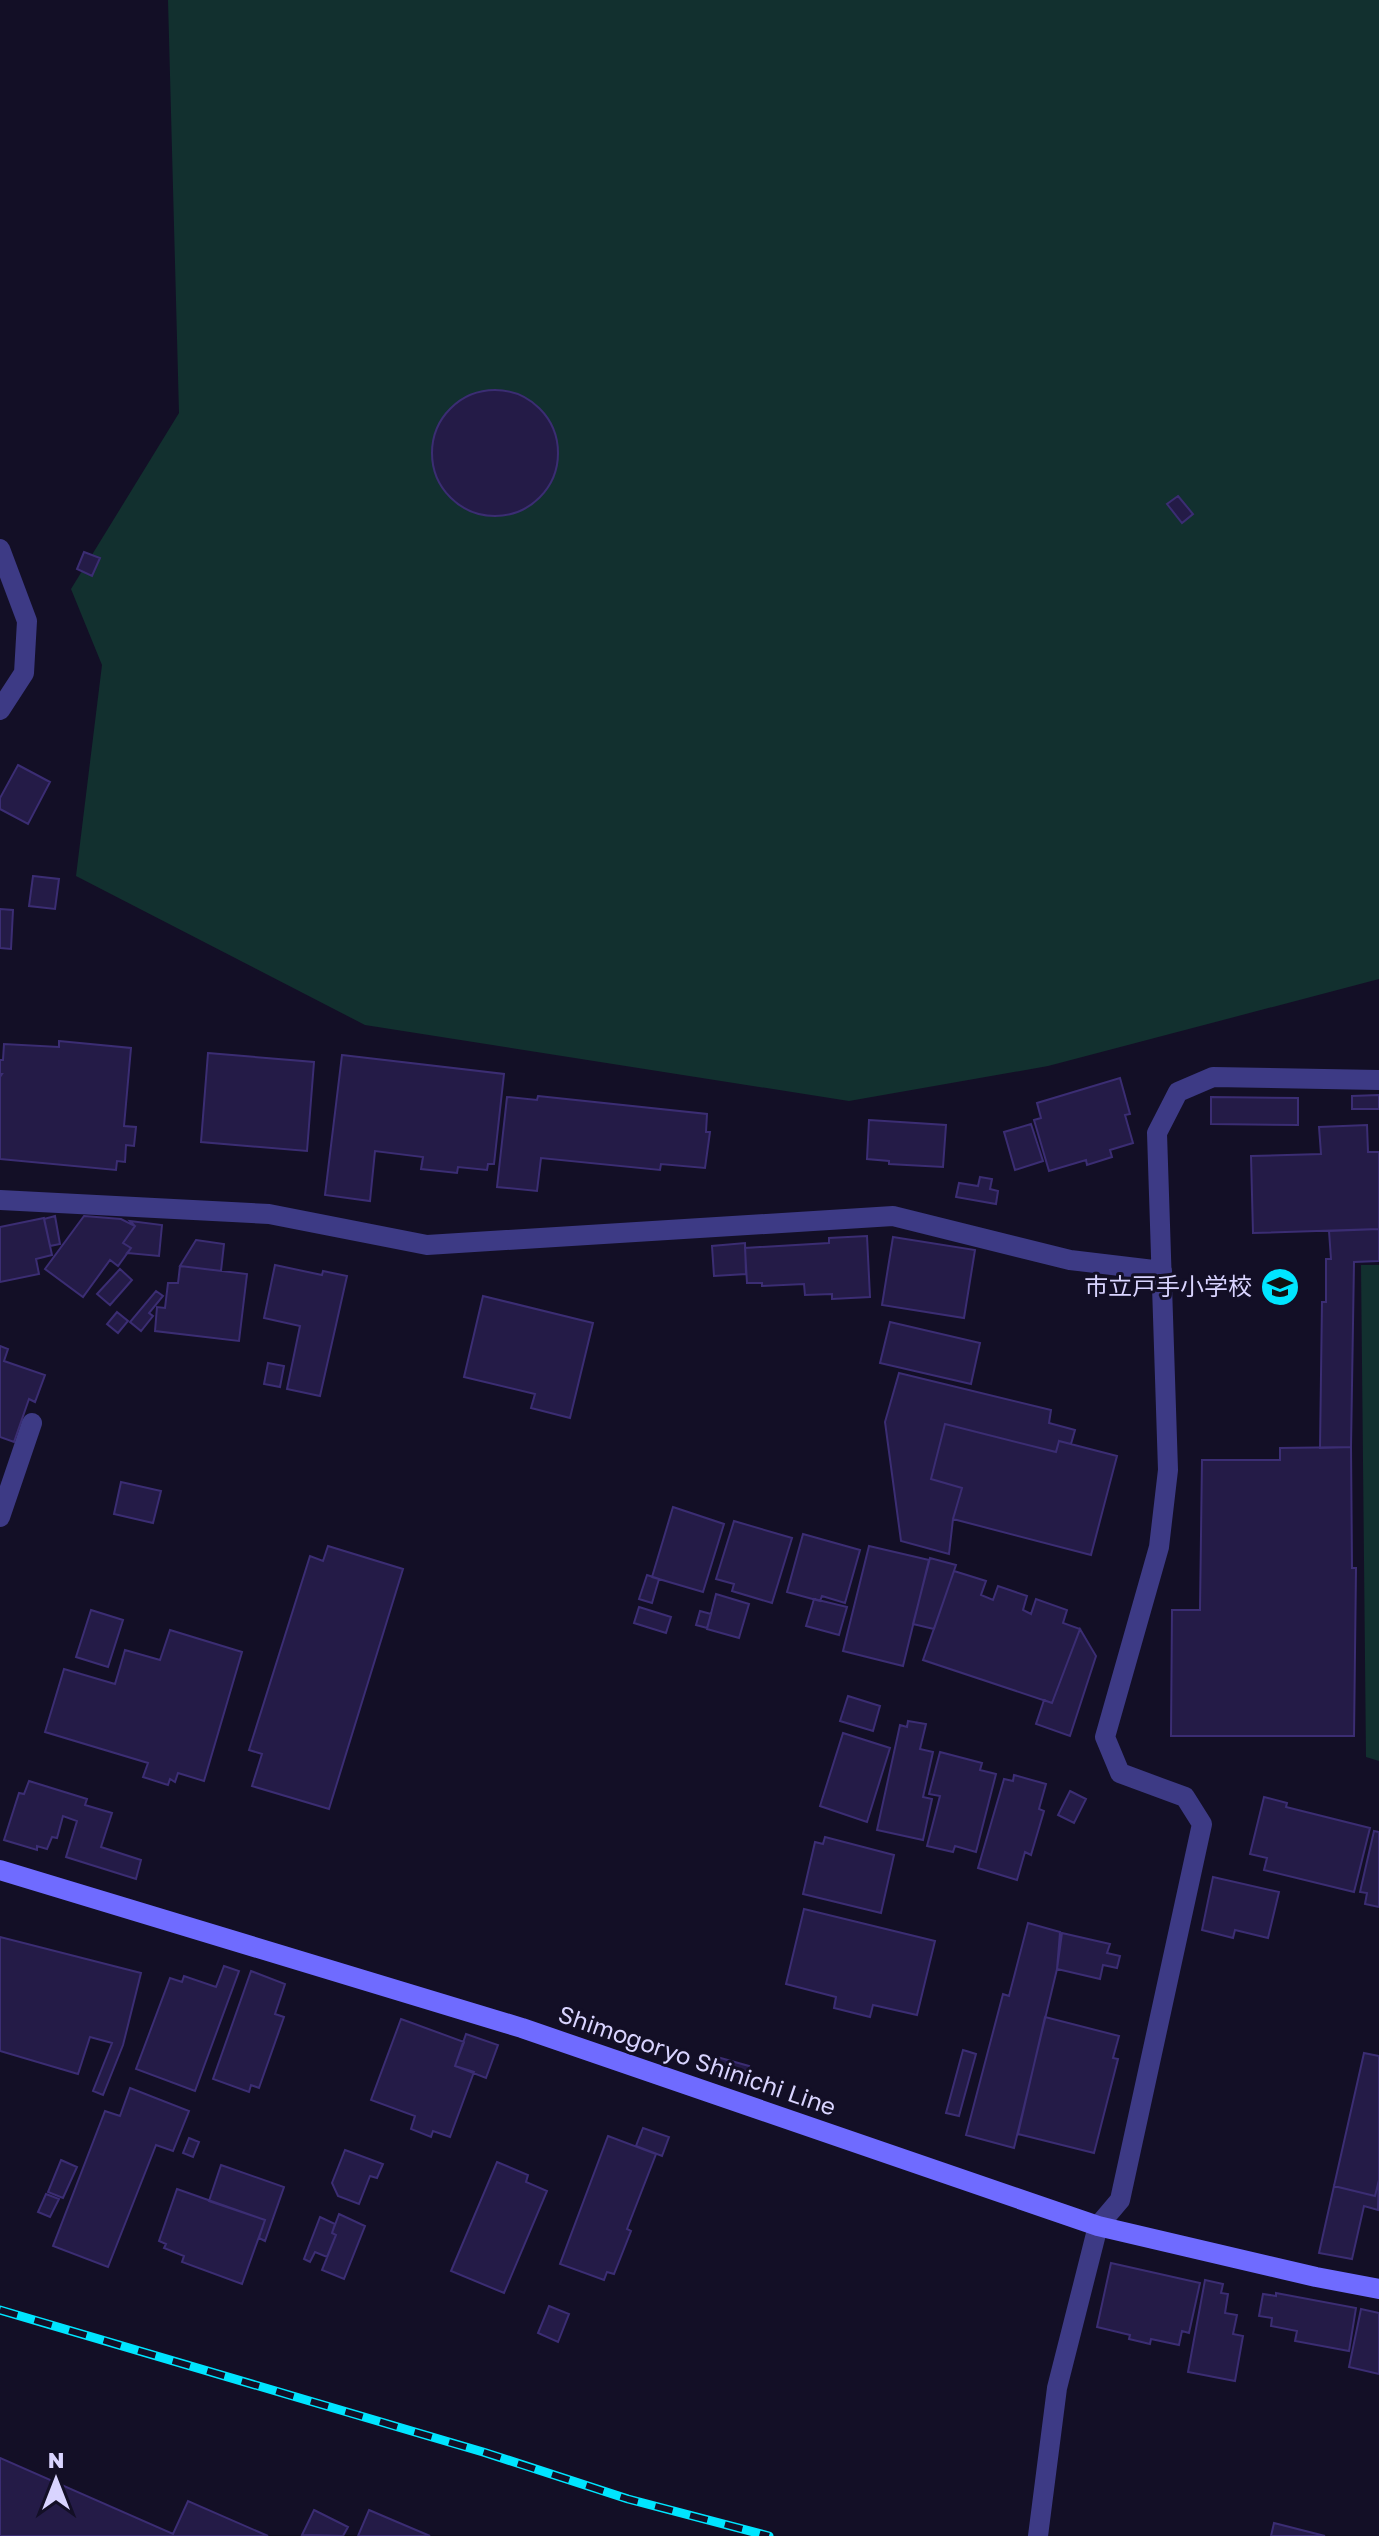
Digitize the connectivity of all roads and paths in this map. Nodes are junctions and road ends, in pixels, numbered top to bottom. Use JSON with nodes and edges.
{"nodes":[{"id":1,"x":0,"y":549,"type":"edge"},
{"id":2,"x":0,"y":710,"type":"edge"},
{"id":3,"x":1379,"y":1080,"type":"edge"},
{"id":4,"x":0,"y":1200,"type":"edge"},
{"id":5,"x":1162,"y":1271,"type":"junction"},
{"id":6,"x":32,"y":1423,"type":"dead end"},
{"id":7,"x":0,"y":1517,"type":"edge"},
{"id":8,"x":0,"y":1870,"type":"edge"},
{"id":9,"x":1098,"y":2226,"type":"junction"},
{"id":10,"x":1379,"y":2289,"type":"edge"},
{"id":11,"x":1038,"y":2536,"type":"edge"}],
"edges":[{"from":1,"to":2,"type":"street"},
{"from":3,"to":5,"type":"street"},
{"from":4,"to":5,"type":"street"},
{"from":5,"to":9,"type":"street"},
{"from":6,"to":7,"type":"street"},
{"from":8,"to":9,"type":"main road","name":"Shimogoryo Shinichi Line"},
{"from":9,"to":10,"type":"main road","name":"Shimogoryo Shinichi Line"},
{"from":9,"to":11,"type":"street"}]}
